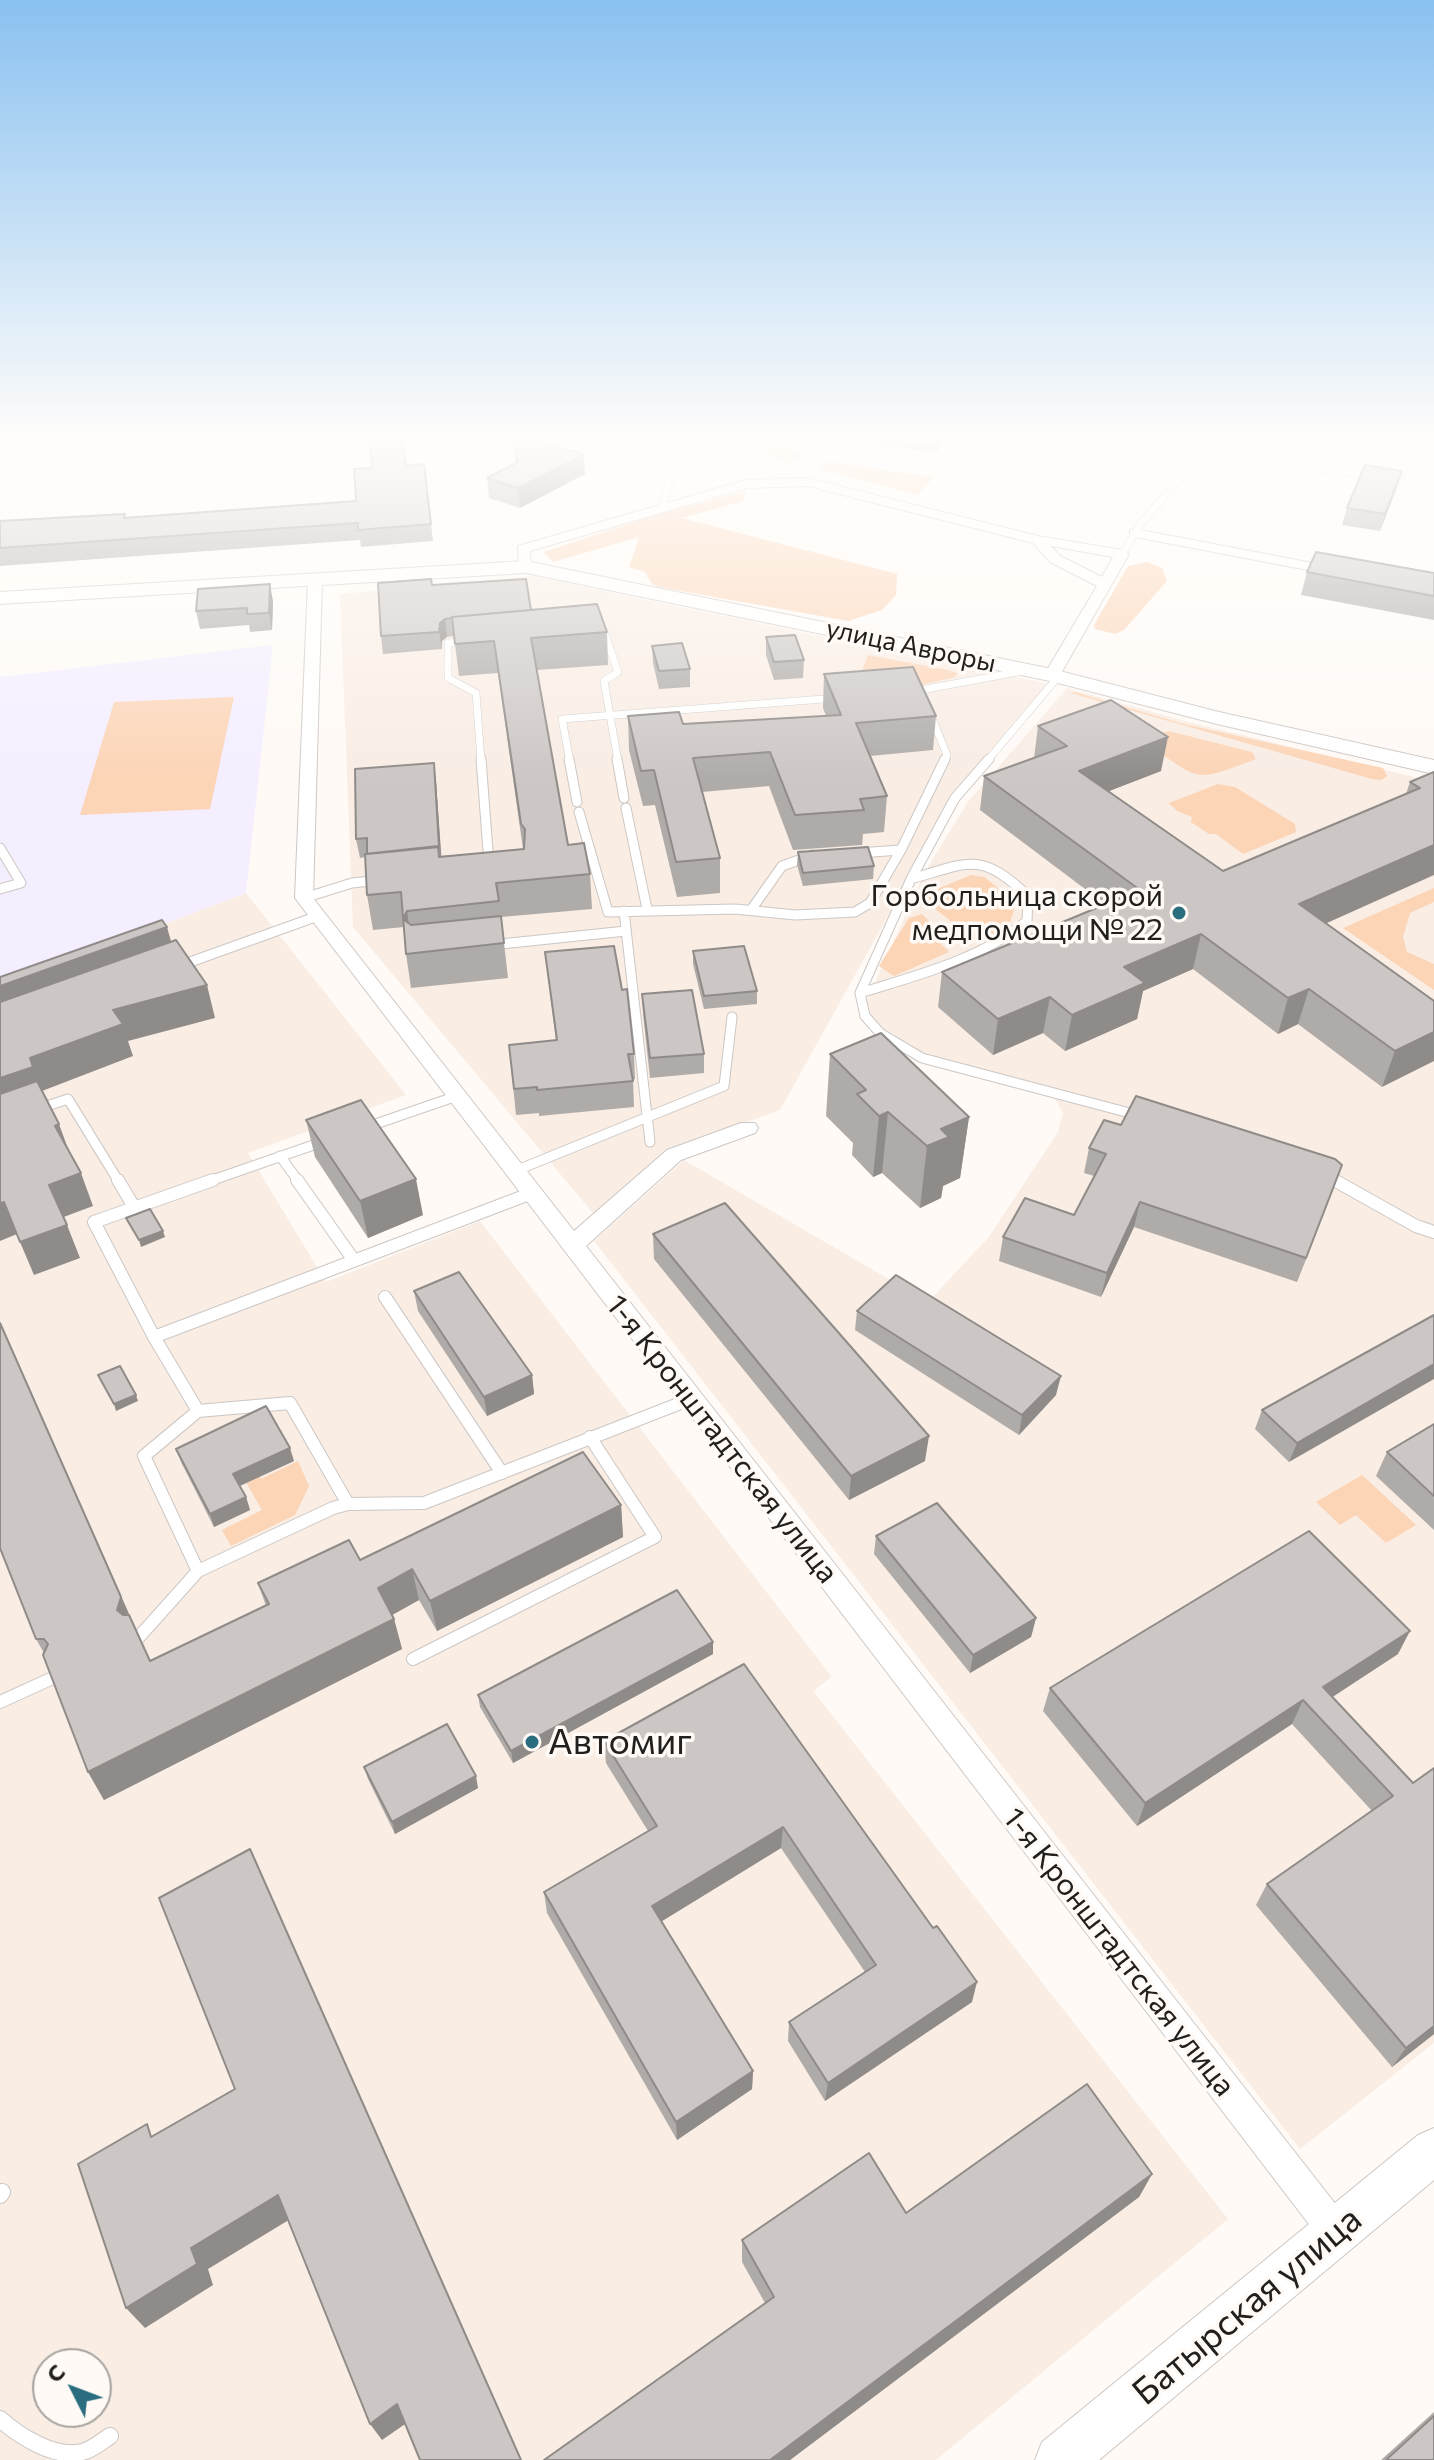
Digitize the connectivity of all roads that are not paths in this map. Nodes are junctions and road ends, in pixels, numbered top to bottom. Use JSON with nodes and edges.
{"nodes":[{"id":1,"x":524,"y":553,"type":"edge"},
{"id":2,"x":1049,"y":553,"type":"edge"},
{"id":3,"x":1115,"y":553,"type":"edge"},
{"id":4,"x":1239,"y":553,"type":"edge"},
{"id":5,"x":1122,"y":554,"type":"joint"},
{"id":6,"x":526,"y":567,"type":"junction"},
{"id":7,"x":1361,"y":576,"type":"edge"},
{"id":8,"x":315,"y":580,"type":"junction"},
{"id":9,"x":1104,"y":584,"type":"junction"},
{"id":10,"x":0,"y":598,"type":"edge"},
{"id":11,"x":587,"y":631,"type":"edge"},
{"id":12,"x":479,"y":640,"type":"edge"},
{"id":13,"x":1027,"y":670,"type":"junction"},
{"id":14,"x":1055,"y":676,"type":"junction"},
{"id":15,"x":921,"y":690,"type":"junction"},
{"id":16,"x":898,"y":693,"type":"edge"},
{"id":17,"x":853,"y":696,"type":"edge"},
{"id":18,"x":609,"y":715,"type":"junction"},
{"id":19,"x":1434,"y":767,"type":"edge"},
{"id":20,"x":0,"y":848,"type":"edge"},
{"id":21,"x":901,"y":850,"type":"junction"},
{"id":22,"x":854,"y":853,"type":"edge"},
{"id":23,"x":823,"y":855,"type":"edge"},
{"id":24,"x":474,"y":870,"type":"edge"},
{"id":25,"x":397,"y":878,"type":"edge"},
{"id":26,"x":911,"y":879,"type":"junction"},
{"id":27,"x":0,"y":889,"type":"edge"},
{"id":28,"x":311,"y":907,"type":"junction"},
{"id":29,"x":647,"y":909,"type":"junction"},
{"id":30,"x":751,"y":910,"type":"junction"},
{"id":31,"x":624,"y":911,"type":"junction"},
{"id":32,"x":626,"y":931,"type":"junction"},
{"id":33,"x":476,"y":946,"type":"edge"},
{"id":34,"x":461,"y":948,"type":"edge"},
{"id":35,"x":416,"y":952,"type":"edge"},
{"id":36,"x":174,"y":968,"type":"edge"},
{"id":37,"x":860,"y":993,"type":"junction"},
{"id":38,"x":732,"y":1017,"type":"dead end"},
{"id":39,"x":457,"y":1096,"type":"junction"},
{"id":40,"x":27,"y":1113,"type":"edge"},
{"id":41,"x":647,"y":1115,"type":"junction"},
{"id":42,"x":1151,"y":1119,"type":"edge"},
{"id":43,"x":748,"y":1128,"type":"dead end"},
{"id":44,"x":354,"y":1131,"type":"edge"},
{"id":45,"x":339,"y":1136,"type":"edge"},
{"id":46,"x":650,"y":1142,"type":"dead end"},
{"id":47,"x":280,"y":1156,"type":"junction"},
{"id":48,"x":1314,"y":1169,"type":"edge"},
{"id":49,"x":515,"y":1171,"type":"junction"},
{"id":50,"x":532,"y":1193,"type":"junction"},
{"id":51,"x":134,"y":1207,"type":"junction"},
{"id":52,"x":1433,"y":1233,"type":"edge"},
{"id":53,"x":572,"y":1246,"type":"junction"},
{"id":54,"x":353,"y":1259,"type":"junction"},
{"id":55,"x":385,"y":1297,"type":"dead end"},
{"id":56,"x":154,"y":1337,"type":"junction"},
{"id":57,"x":691,"y":1399,"type":"junction"},
{"id":58,"x":198,"y":1411,"type":"junction"},
{"id":59,"x":590,"y":1437,"type":"junction"},
{"id":60,"x":502,"y":1473,"type":"junction"},
{"id":61,"x":348,"y":1504,"type":"junction"},
{"id":62,"x":198,"y":1571,"type":"junction"},
{"id":63,"x":139,"y":1637,"type":"edge"},
{"id":64,"x":413,"y":1659,"type":"dead end"},
{"id":65,"x":55,"y":1677,"type":"edge"},
{"id":66,"x":0,"y":1702,"type":"edge"},
{"id":67,"x":1432,"y":2157,"type":"edge"},
{"id":68,"x":1336,"y":2232,"type":"junction"},
{"id":69,"x":0,"y":2419,"type":"edge"},
{"id":70,"x":110,"y":2436,"type":"dead end"},
{"id":71,"x":1060,"y":2460,"type":"edge"}],
"edges":[{"from":1,"to":6,"type":"street"},
{"from":2,"to":9,"type":"street"},
{"from":3,"to":5,"type":"street"},
{"from":4,"to":7,"type":"street"},
{"from":5,"to":9,"type":"street"},
{"from":6,"to":8,"type":"street","name":"улица Авроры"},
{"from":6,"to":13,"type":"street","name":"улица Авроры"},
{"from":8,"to":10,"type":"street","name":"улица Авроры"},
{"from":8,"to":28,"type":"street"},
{"from":9,"to":14,"type":"street"},
{"from":11,"to":18,"type":"lane"},
{"from":12,"to":24,"type":"lane"},
{"from":13,"to":14,"type":"street","name":"улица Авроры"},
{"from":13,"to":15,"type":"lane"},
{"from":14,"to":19,"type":"street","name":"улица Авроры"},
{"from":14,"to":26,"type":"lane"},
{"from":15,"to":16,"type":"lane"},
{"from":15,"to":21,"type":"lane"},
{"from":17,"to":18,"type":"lane"},
{"from":18,"to":29,"type":"lane"},
{"from":18,"to":31,"type":"lane"},
{"from":20,"to":27,"type":"lane"},
{"from":21,"to":22,"type":"lane"},
{"from":21,"to":30,"type":"lane"},
{"from":23,"to":30,"type":"lane"},
{"from":25,"to":28,"type":"lane"},
{"from":26,"to":37,"type":"lane"},
{"from":26,"to":37,"type":"lane"},
{"from":28,"to":36,"type":"lane"},
{"from":28,"to":39,"type":"street","name":"1-я Кронштадтская улица"},
{"from":29,"to":30,"type":"lane"},
{"from":29,"to":31,"type":"lane"},
{"from":31,"to":32,"type":"lane"},
{"from":32,"to":33,"type":"lane"},
{"from":32,"to":41,"type":"lane"},
{"from":34,"to":35,"type":"lane"},
{"from":37,"to":42,"type":"lane"},
{"from":38,"to":41,"type":"lane"},
{"from":39,"to":44,"type":"lane"},
{"from":39,"to":49,"type":"street","name":"1-я Кронштадтская улица"},
{"from":40,"to":51,"type":"lane"},
{"from":41,"to":46,"type":"lane"},
{"from":41,"to":49,"type":"lane"},
{"from":43,"to":53,"type":"street"},
{"from":45,"to":47,"type":"lane"},
{"from":47,"to":51,"type":"lane"},
{"from":47,"to":54,"type":"lane"},
{"from":48,"to":52,"type":"lane"},
{"from":49,"to":50,"type":"street","name":"1-я Кронштадтская улица"},
{"from":50,"to":53,"type":"street","name":"1-я Кронштадтская улица"},
{"from":50,"to":54,"type":"lane"},
{"from":51,"to":56,"type":"lane"},
{"from":53,"to":57,"type":"street","name":"1-я Кронштадтская улица"},
{"from":54,"to":56,"type":"lane"},
{"from":55,"to":60,"type":"lane"},
{"from":56,"to":58,"type":"lane"},
{"from":57,"to":59,"type":"lane"},
{"from":57,"to":68,"type":"street","name":"1-я Кронштадтская улица"},
{"from":58,"to":61,"type":"lane"},
{"from":58,"to":62,"type":"lane"},
{"from":59,"to":60,"type":"lane"},
{"from":59,"to":64,"type":"lane"},
{"from":60,"to":61,"type":"lane"},
{"from":61,"to":62,"type":"lane"},
{"from":62,"to":63,"type":"lane"},
{"from":65,"to":66,"type":"lane"},
{"from":67,"to":68,"type":"street","name":"Батырская улица"},
{"from":68,"to":71,"type":"street","name":"Батырская улица"},
{"from":69,"to":70,"type":"lane"}]}
